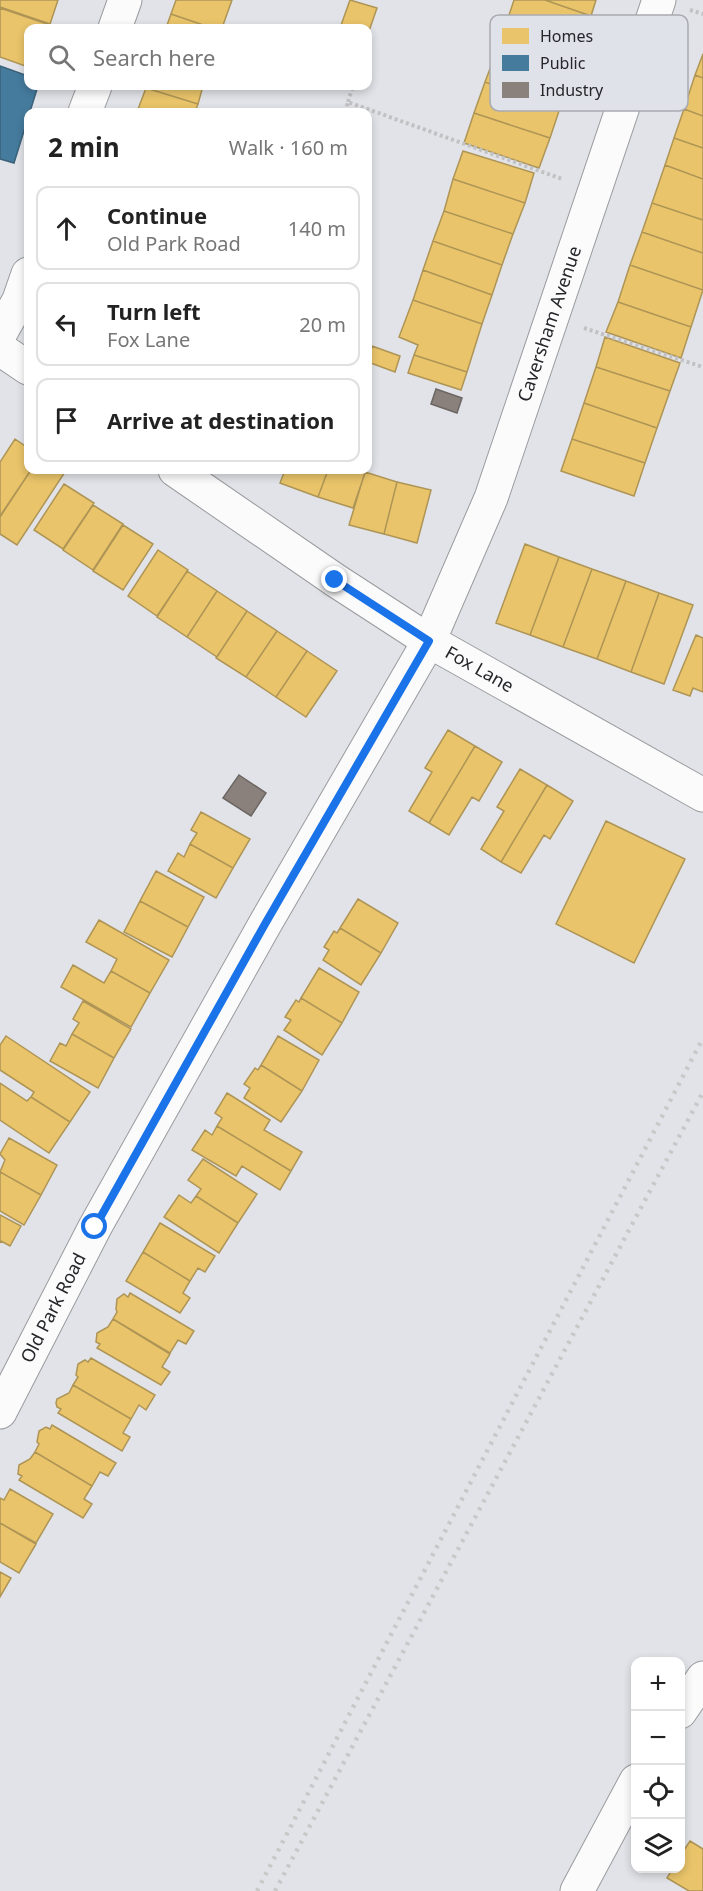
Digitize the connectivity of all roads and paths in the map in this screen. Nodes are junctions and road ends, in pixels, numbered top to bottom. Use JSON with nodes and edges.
{"nodes":[{"id":1,"x":125,"y":0,"type":"edge"},
{"id":2,"x":659,"y":0,"type":"edge"},
{"id":3,"x":654,"y":15,"type":"edge"},
{"id":4,"x":116,"y":24,"type":"edge"},
{"id":5,"x":94,"y":90,"type":"edge"},
{"id":6,"x":352,"y":90,"type":"edge"},
{"id":7,"x":348,"y":102,"type":"junction"},
{"id":8,"x":87,"y":108,"type":"edge"},
{"id":9,"x":346,"y":108,"type":"edge"},
{"id":10,"x":365,"y":108,"type":"edge"},
{"id":11,"x":372,"y":111,"type":"edge"},
{"id":12,"x":621,"y":111,"type":"edge"},
{"id":13,"x":594,"y":191,"type":"junction"},
{"id":14,"x":24,"y":286,"type":"edge"},
{"id":15,"x":551,"y":317,"type":"junction"},
{"id":16,"x":0,"y":334,"type":"edge"},
{"id":17,"x":0,"y":349,"type":"edge"},
{"id":18,"x":24,"y":365,"type":"edge"},
{"id":19,"x":703,"y":366,"type":"edge"},
{"id":20,"x":181,"y":474,"type":"edge"},
{"id":21,"x":429,"y":641,"type":"junction"},
{"id":22,"x":700,"y":787,"type":"edge"},
{"id":23,"x":0,"y":1412,"type":"edge"},
{"id":24,"x":703,"y":1678,"type":"edge"},
{"id":25,"x":682,"y":1711,"type":"edge"},
{"id":26,"x":631,"y":1790,"type":"edge"},
{"id":27,"x":577,"y":1891,"type":"edge"}],
"edges":[{"from":1,"to":4,"type":"street"},
{"from":2,"to":3,"type":"street","name":"Caversham Avenue"},
{"from":5,"to":8,"type":"street"},
{"from":6,"to":7,"type":"path"},
{"from":7,"to":9,"type":"path"},
{"from":7,"to":10,"type":"path"},
{"from":11,"to":13,"type":"path"},
{"from":12,"to":13,"type":"street","name":"Caversham Avenue"},
{"from":13,"to":15,"type":"street","name":"Caversham Avenue"},
{"from":14,"to":16,"type":"street"},
{"from":15,"to":19,"type":"path"},
{"from":15,"to":21,"type":"street","name":"Caversham Avenue"},
{"from":17,"to":18,"type":"street"},
{"from":20,"to":21,"type":"street","name":"Fox Lane"},
{"from":21,"to":22,"type":"street","name":"Fox Lane"},
{"from":21,"to":23,"type":"street","name":"Old Park Road"},
{"from":24,"to":25,"type":"street"},
{"from":26,"to":27,"type":"street"}]}
